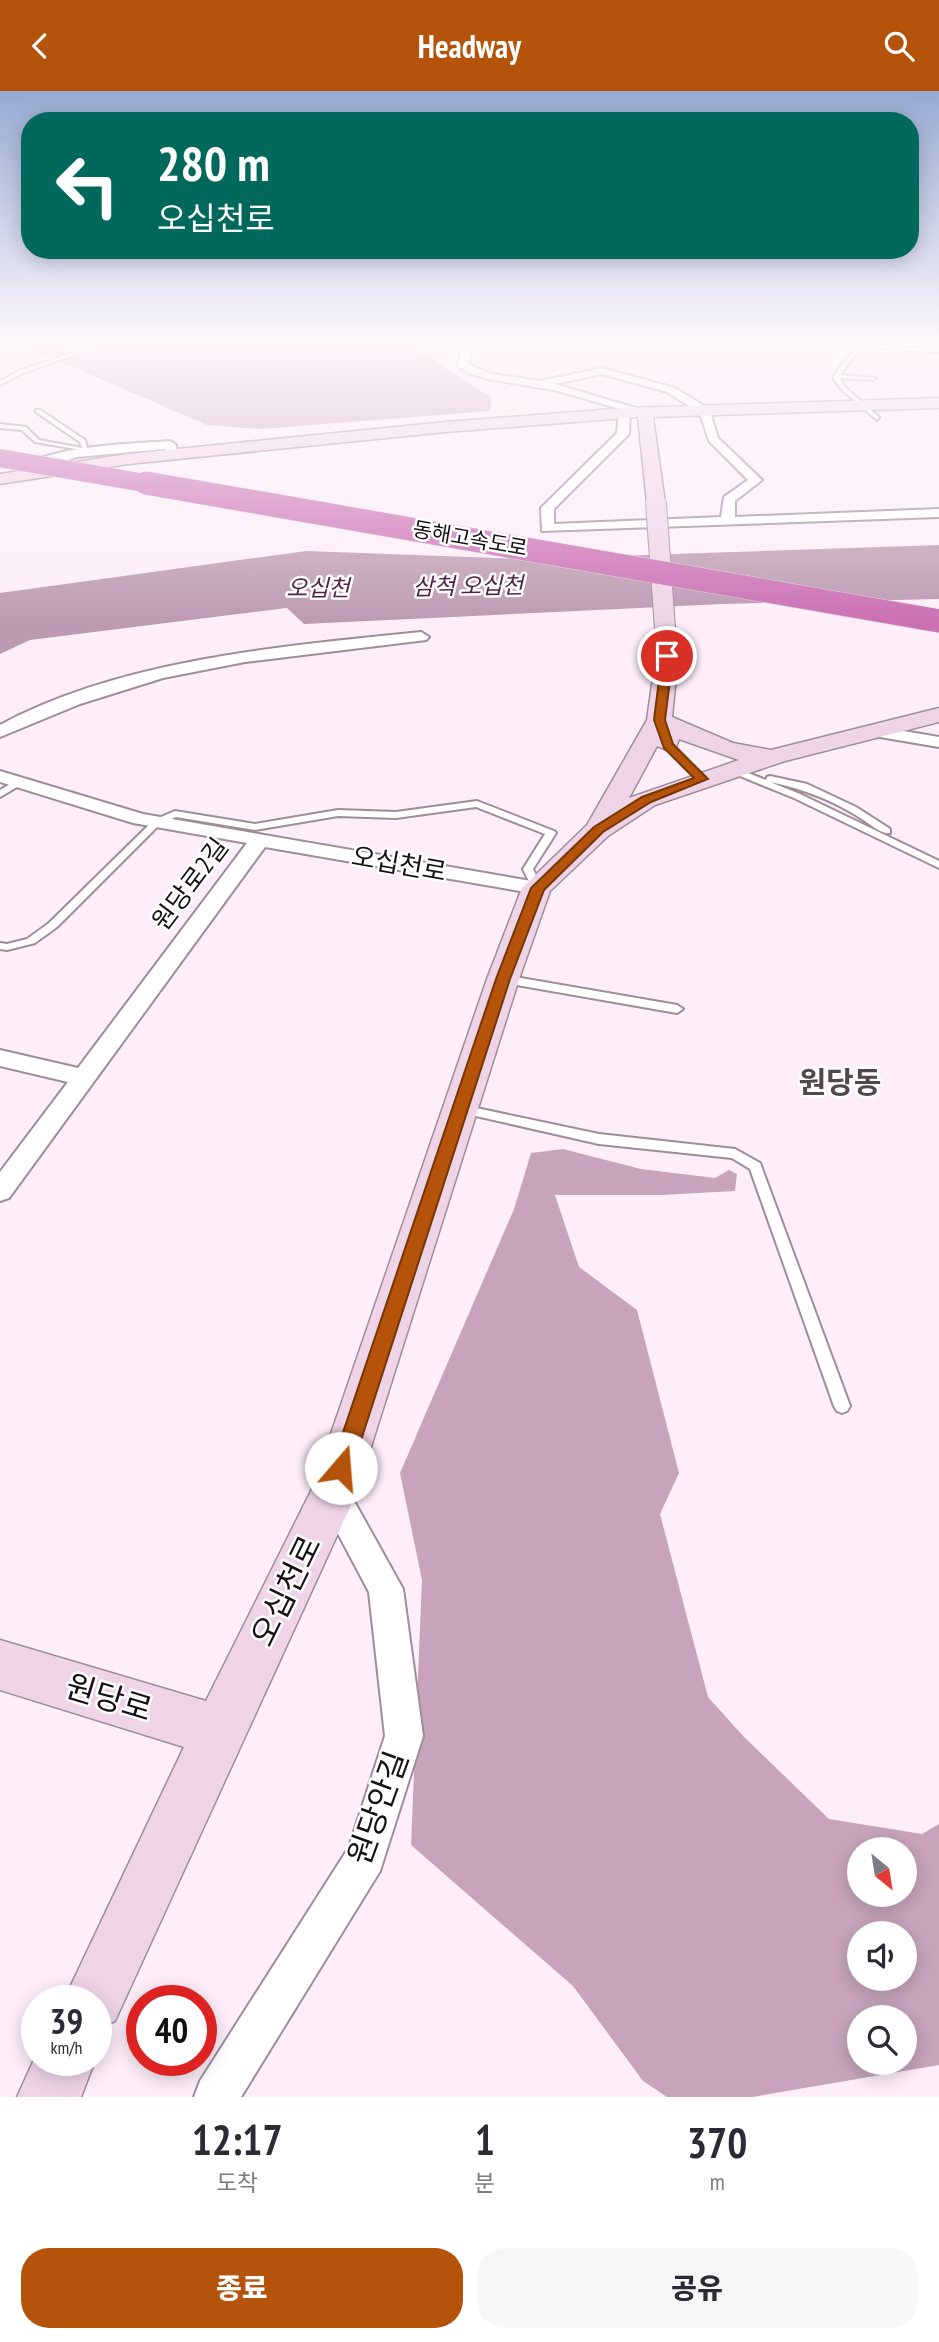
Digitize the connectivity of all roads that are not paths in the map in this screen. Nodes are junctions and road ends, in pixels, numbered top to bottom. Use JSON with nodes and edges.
{"nodes":[{"id":1,"x":32,"y":436,"type":"edge"},
{"id":2,"x":75,"y":436,"type":"edge"},
{"id":3,"x":362,"y":436,"type":"edge"},
{"id":4,"x":621,"y":436,"type":"edge"},
{"id":5,"x":648,"y":436,"type":"edge"},
{"id":6,"x":712,"y":436,"type":"edge"},
{"id":7,"x":0,"y":448,"type":"edge"},
{"id":8,"x":86,"y":450,"type":"junction"},
{"id":9,"x":173,"y":455,"type":"junction"},
{"id":10,"x":0,"y":457,"type":"edge"},
{"id":11,"x":46,"y":460,"type":"junction"},
{"id":12,"x":7,"y":478,"type":"edge"},
{"id":13,"x":939,"y":513,"type":"edge"},
{"id":14,"x":728,"y":519,"type":"junction"},
{"id":15,"x":939,"y":608,"type":"edge"},
{"id":16,"x":939,"y":621,"type":"edge"},
{"id":17,"x":421,"y":637,"type":"dead end"},
{"id":18,"x":939,"y":715,"type":"edge"},
{"id":19,"x":659,"y":720,"type":"junction"},
{"id":20,"x":874,"y":731,"type":"junction"},
{"id":21,"x":0,"y":732,"type":"edge"},
{"id":22,"x":939,"y":742,"type":"edge"},
{"id":23,"x":776,"y":756,"type":"junction"},
{"id":24,"x":717,"y":774,"type":"junction"},
{"id":25,"x":0,"y":776,"type":"edge"},
{"id":26,"x":19,"y":782,"type":"junction"},
{"id":27,"x":0,"y":794,"type":"edge"},
{"id":28,"x":157,"y":823,"type":"junction"},
{"id":29,"x":598,"y":830,"type":"junction"},
{"id":30,"x":260,"y":841,"type":"junction"},
{"id":31,"x":939,"y":856,"type":"edge"},
{"id":32,"x":939,"y":865,"type":"edge"},
{"id":33,"x":537,"y":888,"type":"junction"},
{"id":34,"x":0,"y":946,"type":"edge"},
{"id":35,"x":503,"y":979,"type":"junction"},
{"id":36,"x":677,"y":1009,"type":"dead end"},
{"id":37,"x":0,"y":1058,"type":"edge"},
{"id":38,"x":83,"y":1077,"type":"junction"},
{"id":39,"x":462,"y":1109,"type":"junction"},
{"id":40,"x":0,"y":1191,"type":"edge"},
{"id":41,"x":842,"y":1406,"type":"dead end"},
{"id":42,"x":333,"y":1494,"type":"junction"},
{"id":43,"x":0,"y":1665,"type":"edge"},
{"id":44,"x":219,"y":1731,"type":"junction"},
{"id":45,"x":101,"y":1985,"type":"edge"},
{"id":46,"x":59,"y":2076,"type":"edge"},
{"id":47,"x":49,"y":2097,"type":"edge"},
{"id":48,"x":216,"y":2097,"type":"edge"}],
"edges":[{"from":1,"to":8,"type":"lane"},
{"from":2,"to":8,"type":"lane"},
{"from":3,"to":9,"type":"street"},
{"from":4,"to":14,"type":"street"},
{"from":5,"to":19,"type":"street","bridge":true},
{"from":6,"to":14,"type":"street"},
{"from":7,"to":15,"type":"highway","name":"동해고속도로"},
{"from":8,"to":9,"type":"street"},
{"from":8,"to":11,"type":"street"},
{"from":9,"to":12,"type":"street"},
{"from":10,"to":11,"type":"lane"},
{"from":10,"to":16,"type":"highway","name":"동해고속도로","bridge":true},
{"from":11,"to":12,"type":"street"},
{"from":13,"to":14,"type":"street"},
{"from":17,"to":21,"type":"street"},
{"from":18,"to":20,"type":"street","name":"오십천로"},
{"from":19,"to":23,"type":"street"},
{"from":19,"to":24,"type":"street"},
{"from":19,"to":29,"type":"street"},
{"from":20,"to":22,"type":"street"},
{"from":20,"to":23,"type":"street","name":"오십천로"},
{"from":23,"to":24,"type":"street","name":"오십천로"},
{"from":24,"to":29,"type":"street","name":"오십천로"},
{"from":24,"to":31,"type":"lane"},
{"from":24,"to":32,"type":"lane"},
{"from":25,"to":26,"type":"street","name":"원당로2길"},
{"from":26,"to":27,"type":"lane"},
{"from":26,"to":28,"type":"street","name":"원당로2길"},
{"from":28,"to":30,"type":"street","name":"원당로2길"},
{"from":28,"to":33,"type":"lane"},
{"from":28,"to":34,"type":"lane"},
{"from":29,"to":33,"type":"street","name":"오십천로"},
{"from":30,"to":33,"type":"street","name":"오십천로"},
{"from":30,"to":38,"type":"street","name":"원당로2길"},
{"from":33,"to":35,"type":"street","name":"오십천로"},
{"from":35,"to":36,"type":"lane"},
{"from":35,"to":39,"type":"street","name":"오십천로"},
{"from":37,"to":38,"type":"street"},
{"from":38,"to":40,"type":"street","name":"원당로2길"},
{"from":39,"to":41,"type":"lane"},
{"from":39,"to":42,"type":"street","name":"오십천로"},
{"from":42,"to":44,"type":"street","name":"오십천로"},
{"from":42,"to":48,"type":"street","name":"원당안길"},
{"from":43,"to":44,"type":"street","name":"원당로"},
{"from":44,"to":45,"type":"street","name":"오십천로"},
{"from":46,"to":47,"type":"street"}]}
